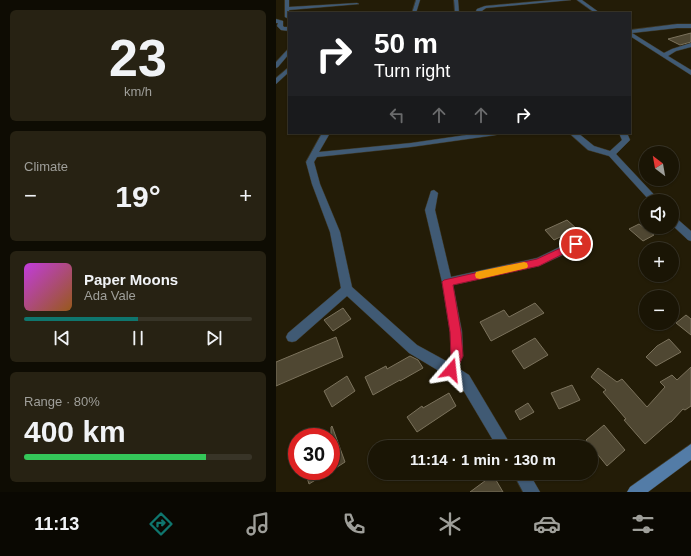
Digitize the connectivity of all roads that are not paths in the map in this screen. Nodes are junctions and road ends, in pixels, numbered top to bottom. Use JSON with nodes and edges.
{"nodes":[{"id":1,"x":287,"y":0,"type":"edge"},
{"id":2,"x":325,"y":0,"type":"edge"},
{"id":3,"x":418,"y":0,"type":"edge"},
{"id":4,"x":456,"y":0,"type":"edge"},
{"id":5,"x":569,"y":0,"type":"edge"},
{"id":6,"x":579,"y":0,"type":"edge"},
{"id":7,"x":357,"y":4,"type":"dead end"},
{"id":8,"x":321,"y":6,"type":"junction"},
{"id":9,"x":286,"y":9,"type":"junction"},
{"id":10,"x":317,"y":12,"type":"edge"},
{"id":11,"x":414,"y":12,"type":"edge"},
{"id":12,"x":457,"y":12,"type":"edge"},
{"id":13,"x":478,"y":12,"type":"edge"},
{"id":14,"x":597,"y":12,"type":"edge"},
{"id":15,"x":287,"y":16,"type":"dead end"},
{"id":16,"x":276,"y":21,"type":"edge"},
{"id":17,"x":691,"y":26,"type":"edge"},
{"id":18,"x":288,"y":29,"type":"edge"},
{"id":19,"x":631,"y":33,"type":"edge"},
{"id":20,"x":631,"y":34,"type":"edge"},
{"id":21,"x":691,"y":45,"type":"edge"},
{"id":22,"x":288,"y":51,"type":"edge"},
{"id":23,"x":664,"y":56,"type":"junction"},
{"id":24,"x":276,"y":66,"type":"edge"},
{"id":25,"x":288,"y":68,"type":"edge"},
{"id":26,"x":288,"y":69,"type":"edge"},
{"id":27,"x":691,"y":73,"type":"edge"},
{"id":28,"x":276,"y":82,"type":"edge"},
{"id":29,"x":325,"y":134,"type":"edge"},
{"id":30,"x":489,"y":134,"type":"edge"},
{"id":31,"x":574,"y":134,"type":"edge"},
{"id":32,"x":624,"y":134,"type":"edge"},
{"id":33,"x":612,"y":154,"type":"junction"},
{"id":34,"x":314,"y":155,"type":"junction"},
{"id":35,"x":434,"y":193,"type":"dead end"},
{"id":36,"x":649,"y":194,"type":"edge"},
{"id":37,"x":679,"y":226,"type":"edge"},
{"id":38,"x":691,"y":237,"type":"edge"},
{"id":39,"x":576,"y":244,"type":"dead end"},
{"id":40,"x":447,"y":282,"type":"junction"},
{"id":41,"x":347,"y":290,"type":"junction"},
{"id":42,"x":292,"y":337,"type":"dead end"},
{"id":43,"x":451,"y":370,"type":"junction"},
{"id":44,"x":501,"y":440,"type":"edge"},
{"id":45,"x":691,"y":451,"type":"edge"},
{"id":46,"x":525,"y":480,"type":"edge"},
{"id":47,"x":532,"y":492,"type":"edge"},
{"id":48,"x":636,"y":492,"type":"edge"}],
"edges":[{"from":1,"to":9,"type":"street"},
{"from":2,"to":8,"type":"street"},
{"from":3,"to":11,"type":"street"},
{"from":4,"to":12,"type":"street"},
{"from":5,"to":13,"type":"street"},
{"from":6,"to":14,"type":"street"},
{"from":7,"to":8,"type":"street"},
{"from":8,"to":9,"type":"street"},
{"from":8,"to":10,"type":"street"},
{"from":9,"to":15,"type":"street"},
{"from":16,"to":18,"type":"street"},
{"from":17,"to":19,"type":"street"},
{"from":20,"to":23,"type":"street"},
{"from":21,"to":23,"type":"street"},
{"from":22,"to":24,"type":"street"},
{"from":23,"to":27,"type":"street"},
{"from":24,"to":25,"type":"street"},
{"from":26,"to":28,"type":"street"},
{"from":29,"to":34,"type":"street"},
{"from":30,"to":34,"type":"street"},
{"from":31,"to":33,"type":"street"},
{"from":32,"to":33,"type":"street"},
{"from":33,"to":36,"type":"street"},
{"from":34,"to":41,"type":"street"},
{"from":35,"to":40,"type":"street"},
{"from":37,"to":38,"type":"street"},
{"from":39,"to":40,"type":"street"},
{"from":40,"to":43,"type":"street"},
{"from":41,"to":42,"type":"street"},
{"from":41,"to":43,"type":"street"},
{"from":43,"to":44,"type":"street"},
{"from":45,"to":48,"type":"street"},
{"from":46,"to":47,"type":"street"}]}
